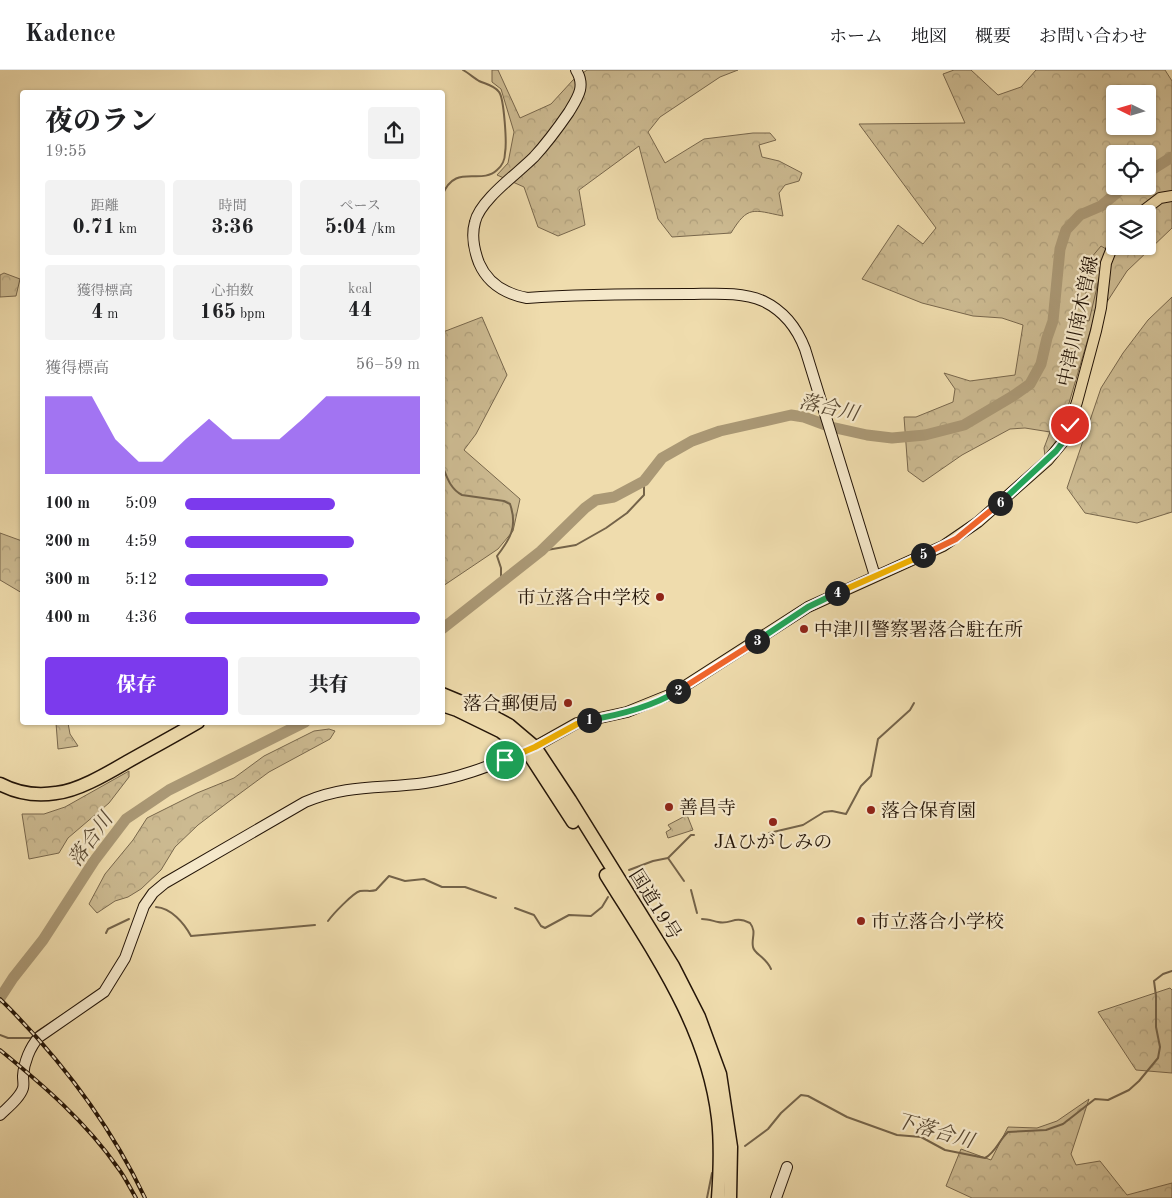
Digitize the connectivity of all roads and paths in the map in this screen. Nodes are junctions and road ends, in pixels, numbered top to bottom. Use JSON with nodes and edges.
{"nodes":[{"id":1,"x":576,"y":70,"type":"edge"},
{"id":2,"x":1172,"y":196,"type":"edge"},
{"id":3,"x":1151,"y":205,"type":"edge"},
{"id":4,"x":1109,"y":255,"type":"edge"},
{"id":5,"x":875,"y":576,"type":"junction"},
{"id":6,"x":445,"y":695,"type":"edge"},
{"id":7,"x":445,"y":706,"type":"edge"},
{"id":8,"x":193,"y":725,"type":"edge"},
{"id":9,"x":531,"y":749,"type":"junction"},
{"id":10,"x":0,"y":784,"type":"edge"},
{"id":11,"x":0,"y":1115,"type":"edge"},
{"id":12,"x":788,"y":1167,"type":"dead end"},
{"id":13,"x":718,"y":1198,"type":"edge"},
{"id":14,"x":730,"y":1198,"type":"edge"},
{"id":15,"x":776,"y":1198,"type":"edge"}],
"edges":[{"from":1,"to":5,"type":"street"},
{"from":2,"to":3,"type":"main road"},
{"from":4,"to":5,"type":"main road","name":"中津川南木曽線"},
{"from":5,"to":9,"type":"main road","name":"中津川南木曽線"},
{"from":6,"to":9,"type":"highway","name":"国道19号"},
{"from":7,"to":9,"type":"highway","name":"国道19号"},
{"from":8,"to":10,"type":"highway"},
{"from":9,"to":11,"type":"street"},
{"from":9,"to":13,"type":"highway","name":"国道19号"},
{"from":9,"to":14,"type":"highway","name":"国道19号"},
{"from":12,"to":15,"type":"street"}]}
